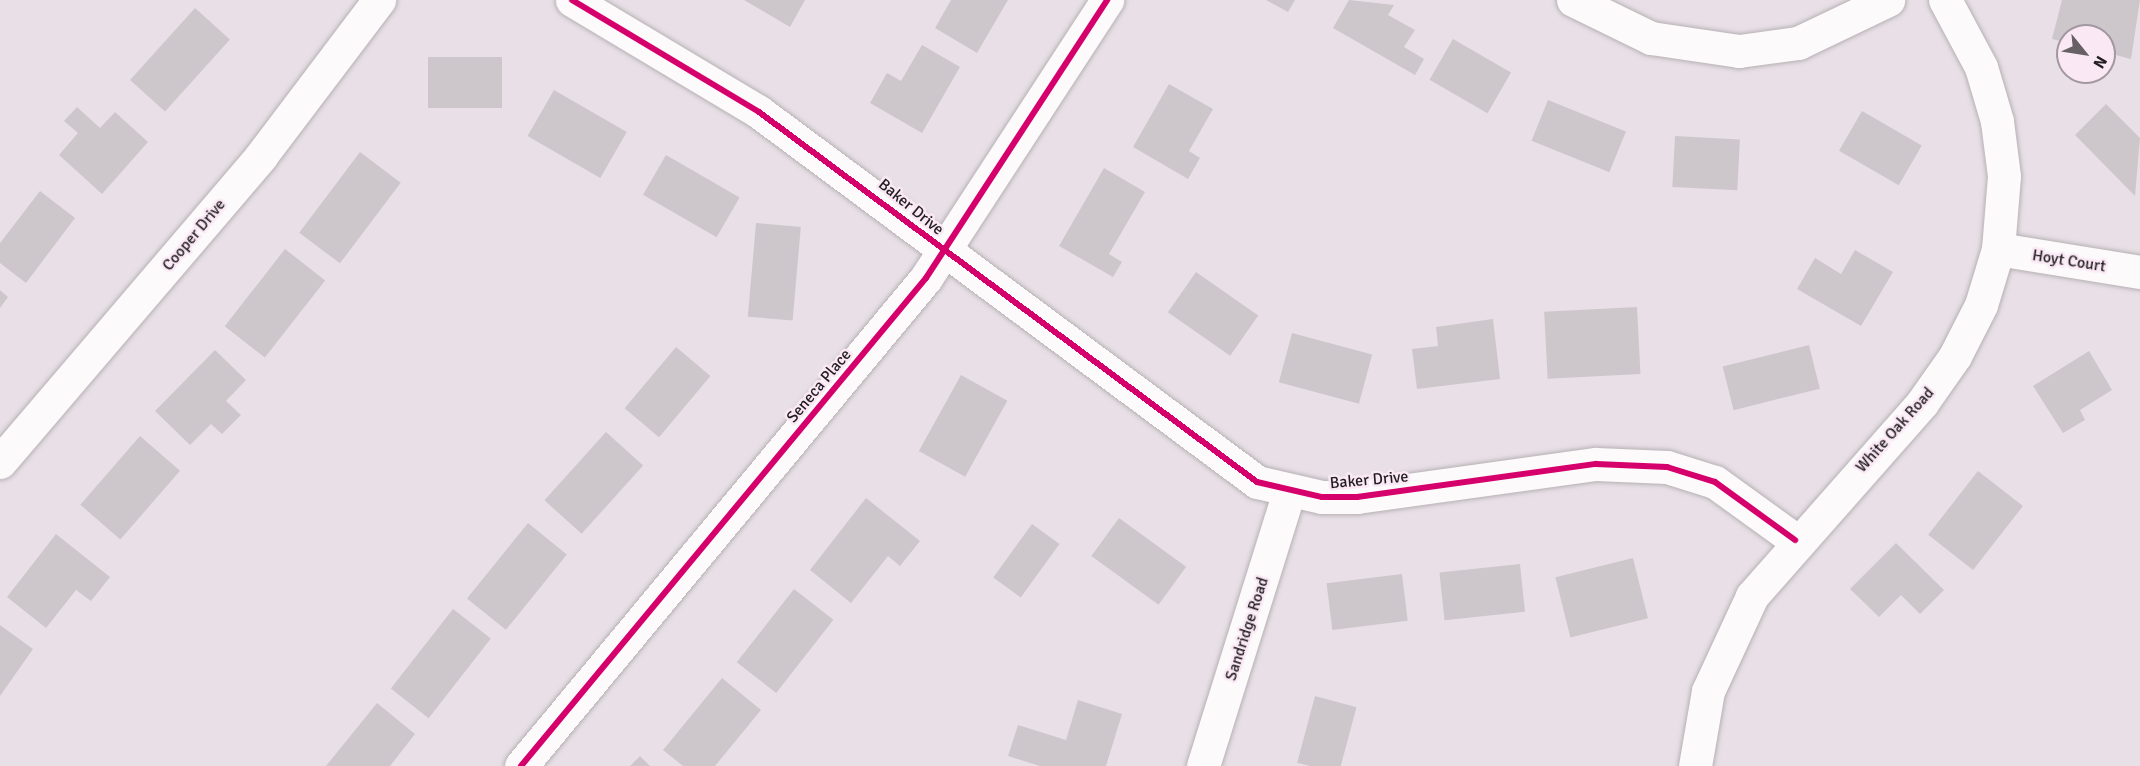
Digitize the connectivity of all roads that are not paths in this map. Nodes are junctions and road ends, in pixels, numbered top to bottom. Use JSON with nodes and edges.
{"nodes":[{"id":1,"x":379,"y":0,"type":"edge"},
{"id":2,"x":572,"y":0,"type":"edge"},
{"id":3,"x":1107,"y":0,"type":"edge"},
{"id":4,"x":1573,"y":0,"type":"edge"},
{"id":5,"x":1888,"y":0,"type":"edge"},
{"id":6,"x":1945,"y":0,"type":"edge"},
{"id":7,"x":1998,"y":249,"type":"junction"},
{"id":8,"x":945,"y":251,"type":"junction"},
{"id":9,"x":2140,"y":272,"type":"edge"},
{"id":10,"x":0,"y":462,"type":"edge"},
{"id":11,"x":1289,"y":492,"type":"junction"},
{"id":12,"x":1796,"y":540,"type":"junction"},
{"id":13,"x":522,"y":766,"type":"edge"},
{"id":14,"x":1203,"y":766,"type":"edge"},
{"id":15,"x":1695,"y":766,"type":"edge"}],
"edges":[{"from":1,"to":10,"type":"street","name":"Cooper Drive"},
{"from":2,"to":8,"type":"street","name":"Baker Drive"},
{"from":3,"to":8,"type":"street","name":"Seneca Place"},
{"from":4,"to":5,"type":"street"},
{"from":6,"to":7,"type":"street","name":"White Oak Road"},
{"from":7,"to":9,"type":"street","name":"Hoyt Court"},
{"from":7,"to":12,"type":"street","name":"White Oak Road"},
{"from":8,"to":11,"type":"street","name":"Baker Drive"},
{"from":8,"to":13,"type":"street","name":"Seneca Place"},
{"from":11,"to":12,"type":"street","name":"Baker Drive"},
{"from":11,"to":14,"type":"street","name":"Sandridge Road"},
{"from":12,"to":15,"type":"street","name":"White Oak Road"}]}
